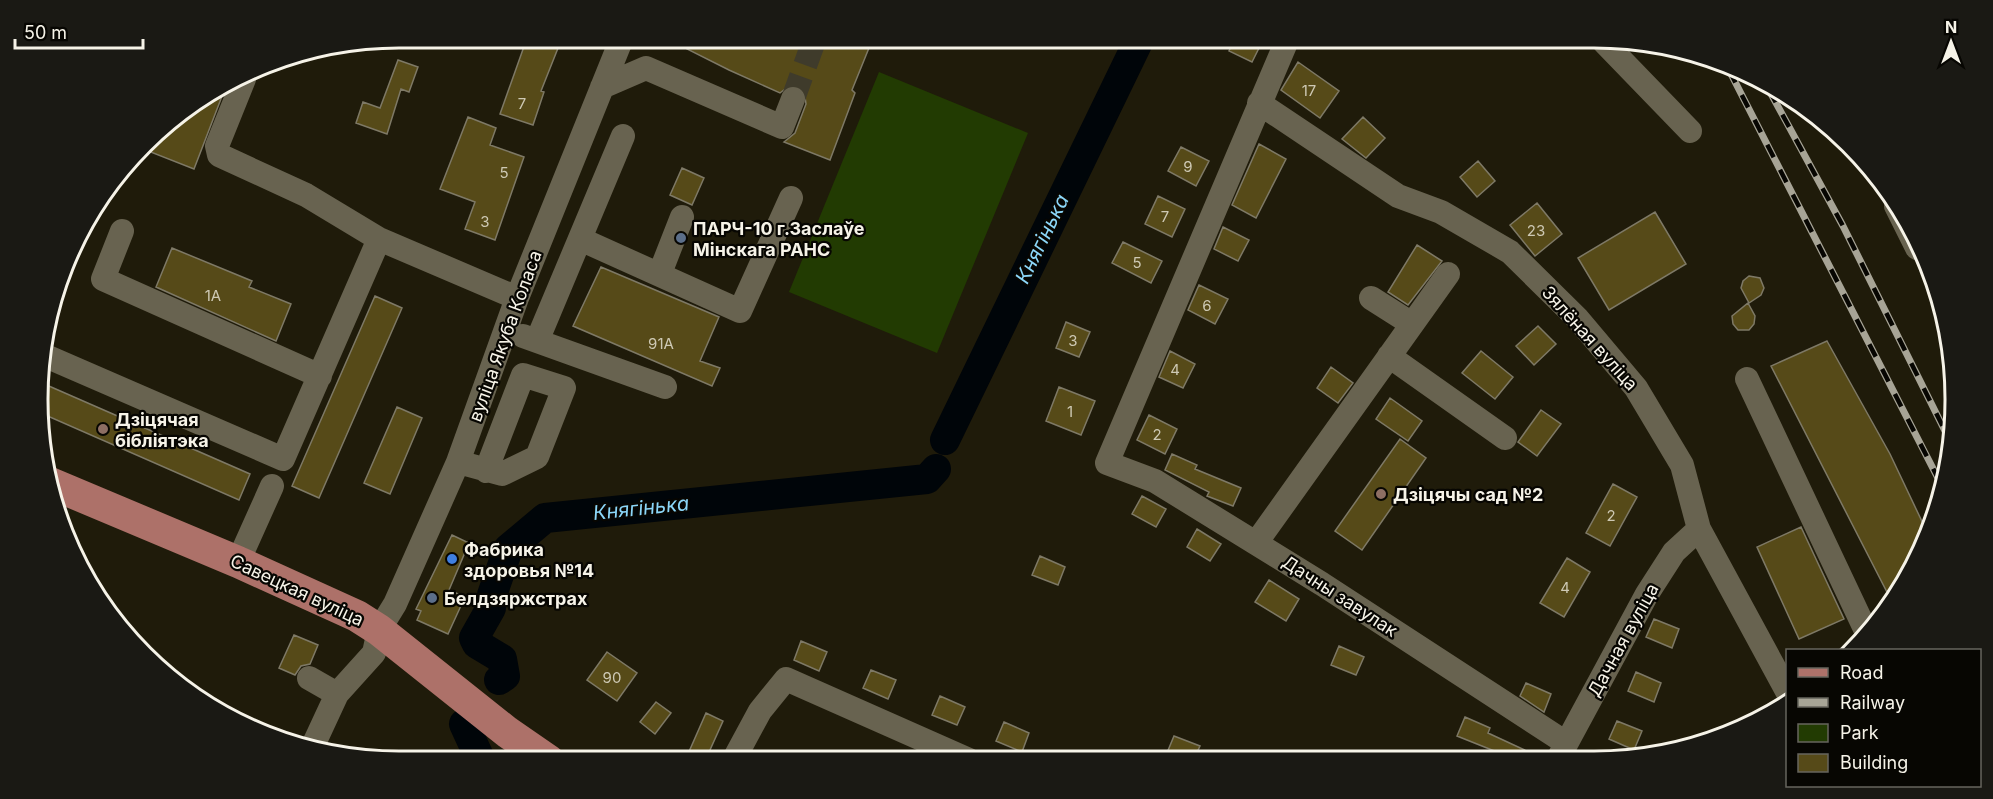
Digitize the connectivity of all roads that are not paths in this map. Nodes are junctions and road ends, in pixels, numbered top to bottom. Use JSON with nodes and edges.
{"nodes":[{"id":1,"x":618,"y":48,"type":"edge"},
{"id":2,"x":1284,"y":48,"type":"edge"},
{"id":3,"x":1610,"y":49,"type":"edge"},
{"id":4,"x":242,"y":85,"type":"edge"},
{"id":5,"x":602,"y":87,"type":"junction"},
{"id":6,"x":793,"y":99,"type":"tunnel mouth"},
{"id":7,"x":1259,"y":103,"type":"junction"},
{"id":8,"x":1690,"y":131,"type":"dead end"},
{"id":9,"x":622,"y":136,"type":"dead end"},
{"id":10,"x":791,"y":198,"type":"dead end"},
{"id":11,"x":682,"y":217,"type":"dead end"},
{"id":12,"x":122,"y":231,"type":"dead end"},
{"id":13,"x":379,"y":238,"type":"junction"},
{"id":14,"x":580,"y":239,"type":"junction"},
{"id":15,"x":660,"y":273,"type":"junction"},
{"id":16,"x":1448,"y":274,"type":"dead end"},
{"id":17,"x":517,"y":298,"type":"junction"},
{"id":18,"x":1371,"y":298,"type":"dead end"},
{"id":19,"x":1412,"y":324,"type":"junction"},
{"id":20,"x":506,"y":330,"type":"junction"},
{"id":21,"x":537,"y":341,"type":"junction"},
{"id":22,"x":1389,"y":356,"type":"junction"},
{"id":23,"x":51,"y":358,"type":"edge"},
{"id":24,"x":320,"y":376,"type":"junction"},
{"id":25,"x":1747,"y":379,"type":"dead end"},
{"id":26,"x":665,"y":387,"type":"dead end"},
{"id":27,"x":1506,"y":438,"type":"dead end"},
{"id":28,"x":458,"y":462,"type":"junction"},
{"id":29,"x":486,"y":471,"type":"dead end"},
{"id":30,"x":272,"y":486,"type":"dead end"},
{"id":31,"x":59,"y":487,"type":"edge"},
{"id":32,"x":1700,"y":529,"type":"junction"},
{"id":33,"x":1256,"y":543,"type":"junction"},
{"id":34,"x":238,"y":562,"type":"junction"},
{"id":35,"x":1863,"y":625,"type":"edge"},
{"id":36,"x":380,"y":630,"type":"junction"},
{"id":37,"x":309,"y":678,"type":"dead end"},
{"id":38,"x":1786,"y":689,"type":"edge"},
{"id":39,"x":338,"y":694,"type":"junction"},
{"id":40,"x":315,"y":740,"type":"edge"},
{"id":41,"x":535,"y":751,"type":"edge"},
{"id":42,"x":738,"y":751,"type":"edge"},
{"id":43,"x":949,"y":751,"type":"edge"},
{"id":44,"x":1562,"y":751,"type":"edge"}],
"edges":[{"from":1,"to":5,"type":"street","name":"вуліца Якуба Коласа"},
{"from":2,"to":7,"type":"street"},
{"from":3,"to":8,"type":"street"},
{"from":4,"to":13,"type":"street"},
{"from":5,"to":6,"type":"street"},
{"from":5,"to":17,"type":"street","name":"вуліца Якуба Коласа"},
{"from":7,"to":32,"type":"street","name":"Зялёная вуліца"},
{"from":7,"to":33,"type":"street","name":"Дачны завулак"},
{"from":9,"to":14,"type":"street"},
{"from":10,"to":15,"type":"street"},
{"from":11,"to":15,"type":"street"},
{"from":12,"to":24,"type":"street"},
{"from":13,"to":17,"type":"street"},
{"from":13,"to":24,"type":"street"},
{"from":14,"to":15,"type":"street"},
{"from":14,"to":21,"type":"street"},
{"from":16,"to":19,"type":"street"},
{"from":17,"to":20,"type":"street","name":"вуліца Якуба Коласа"},
{"from":18,"to":19,"type":"street"},
{"from":19,"to":22,"type":"street"},
{"from":20,"to":21,"type":"street"},
{"from":20,"to":28,"type":"street","name":"вуліца Якуба Коласа"},
{"from":21,"to":26,"type":"street"},
{"from":22,"to":27,"type":"street"},
{"from":22,"to":33,"type":"street"},
{"from":23,"to":24,"type":"street"},
{"from":25,"to":35,"type":"street"},
{"from":28,"to":29,"type":"street"},
{"from":28,"to":36,"type":"street","name":"вуліца Якуба Коласа"},
{"from":30,"to":34,"type":"street"},
{"from":31,"to":34,"type":"main road","name":"Савецкая вуліца"},
{"from":32,"to":38,"type":"street","name":"Зялёная вуліца"},
{"from":32,"to":44,"type":"street","name":"Дачная вуліца"},
{"from":33,"to":44,"type":"street","name":"Дачны завулак"},
{"from":34,"to":36,"type":"main road","name":"Савецкая вуліца"},
{"from":36,"to":39,"type":"street","name":"вуліца Якуба Коласа"},
{"from":36,"to":41,"type":"main road","name":"Савецкая вуліца"},
{"from":37,"to":39,"type":"street"},
{"from":39,"to":40,"type":"street","name":"вуліца Якуба Коласа"},
{"from":42,"to":43,"type":"street"}]}
